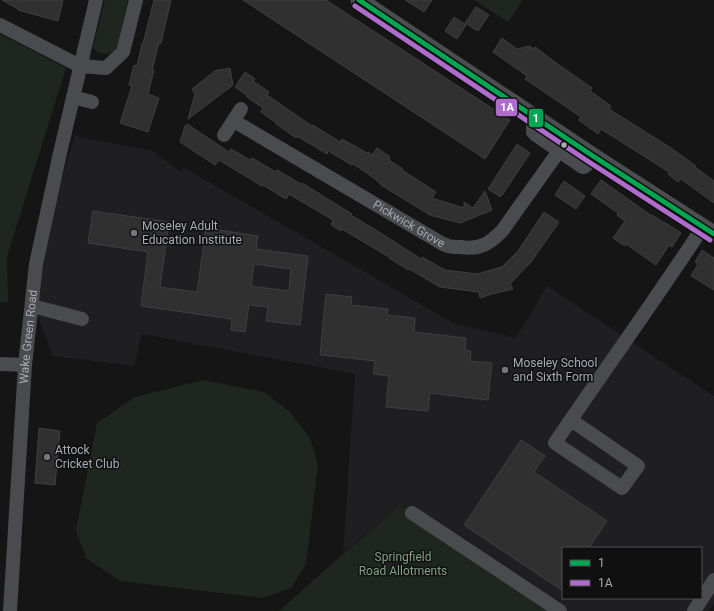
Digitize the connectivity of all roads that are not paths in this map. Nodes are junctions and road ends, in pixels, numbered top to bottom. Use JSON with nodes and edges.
{"nodes":[{"id":1,"x":96,"y":0,"type":"edge"},
{"id":2,"x":136,"y":0,"type":"edge"},
{"id":3,"x":359,"y":0,"type":"edge"},
{"id":4,"x":0,"y":25,"type":"edge"},
{"id":5,"x":80,"y":66,"type":"junction"},
{"id":6,"x":73,"y":97,"type":"junction"},
{"id":7,"x":92,"y":102,"type":"dead end"},
{"id":8,"x":241,"y":108,"type":"dead end"},
{"id":9,"x":538,"y":120,"type":"junction"},
{"id":10,"x":234,"y":121,"type":"junction"},
{"id":11,"x":224,"y":135,"type":"dead end"},
{"id":12,"x":559,"y":151,"type":"junction"},
{"id":13,"x":593,"y":156,"type":"junction"},
{"id":14,"x":709,"y":231,"type":"edge"},
{"id":15,"x":32,"y":307,"type":"junction"},
{"id":16,"x":82,"y":319,"type":"dead end"},
{"id":17,"x":0,"y":364,"type":"edge"},
{"id":18,"x":25,"y":365,"type":"junction"},
{"id":19,"x":571,"y":420,"type":"junction"},
{"id":20,"x":412,"y":513,"type":"dead end"},
{"id":21,"x":714,"y":580,"type":"edge"},
{"id":22,"x":702,"y":599,"type":"edge"},
{"id":23,"x":702,"y":599,"type":"edge"},
{"id":24,"x":7,"y":609,"type":"edge"},
{"id":25,"x":560,"y":611,"type":"edge"},
{"id":26,"x":694,"y":611,"type":"edge"}],
"edges":[{"from":1,"to":5,"type":"street","name":"Wake Green Road"},
{"from":2,"to":5,"type":"street"},
{"from":3,"to":9,"type":"main road"},
{"from":4,"to":5,"type":"street"},
{"from":5,"to":6,"type":"street","name":"Wake Green Road"},
{"from":6,"to":7,"type":"street"},
{"from":6,"to":15,"type":"street","name":"Wake Green Road"},
{"from":8,"to":10,"type":"street"},
{"from":9,"to":12,"type":"street"},
{"from":9,"to":13,"type":"main road"},
{"from":10,"to":11,"type":"street"},
{"from":10,"to":12,"type":"street","name":"Pickwick Grove"},
{"from":12,"to":13,"type":"street"},
{"from":13,"to":14,"type":"main road"},
{"from":14,"to":19,"type":"street"},
{"from":15,"to":16,"type":"street"},
{"from":15,"to":18,"type":"street","name":"Wake Green Road"},
{"from":17,"to":18,"type":"street"},
{"from":18,"to":24,"type":"street","name":"Wake Green Road"},
{"from":19,"to":19,"type":"street"},
{"from":20,"to":25,"type":"street"},
{"from":21,"to":23,"type":"street"},
{"from":22,"to":26,"type":"street"}]}
